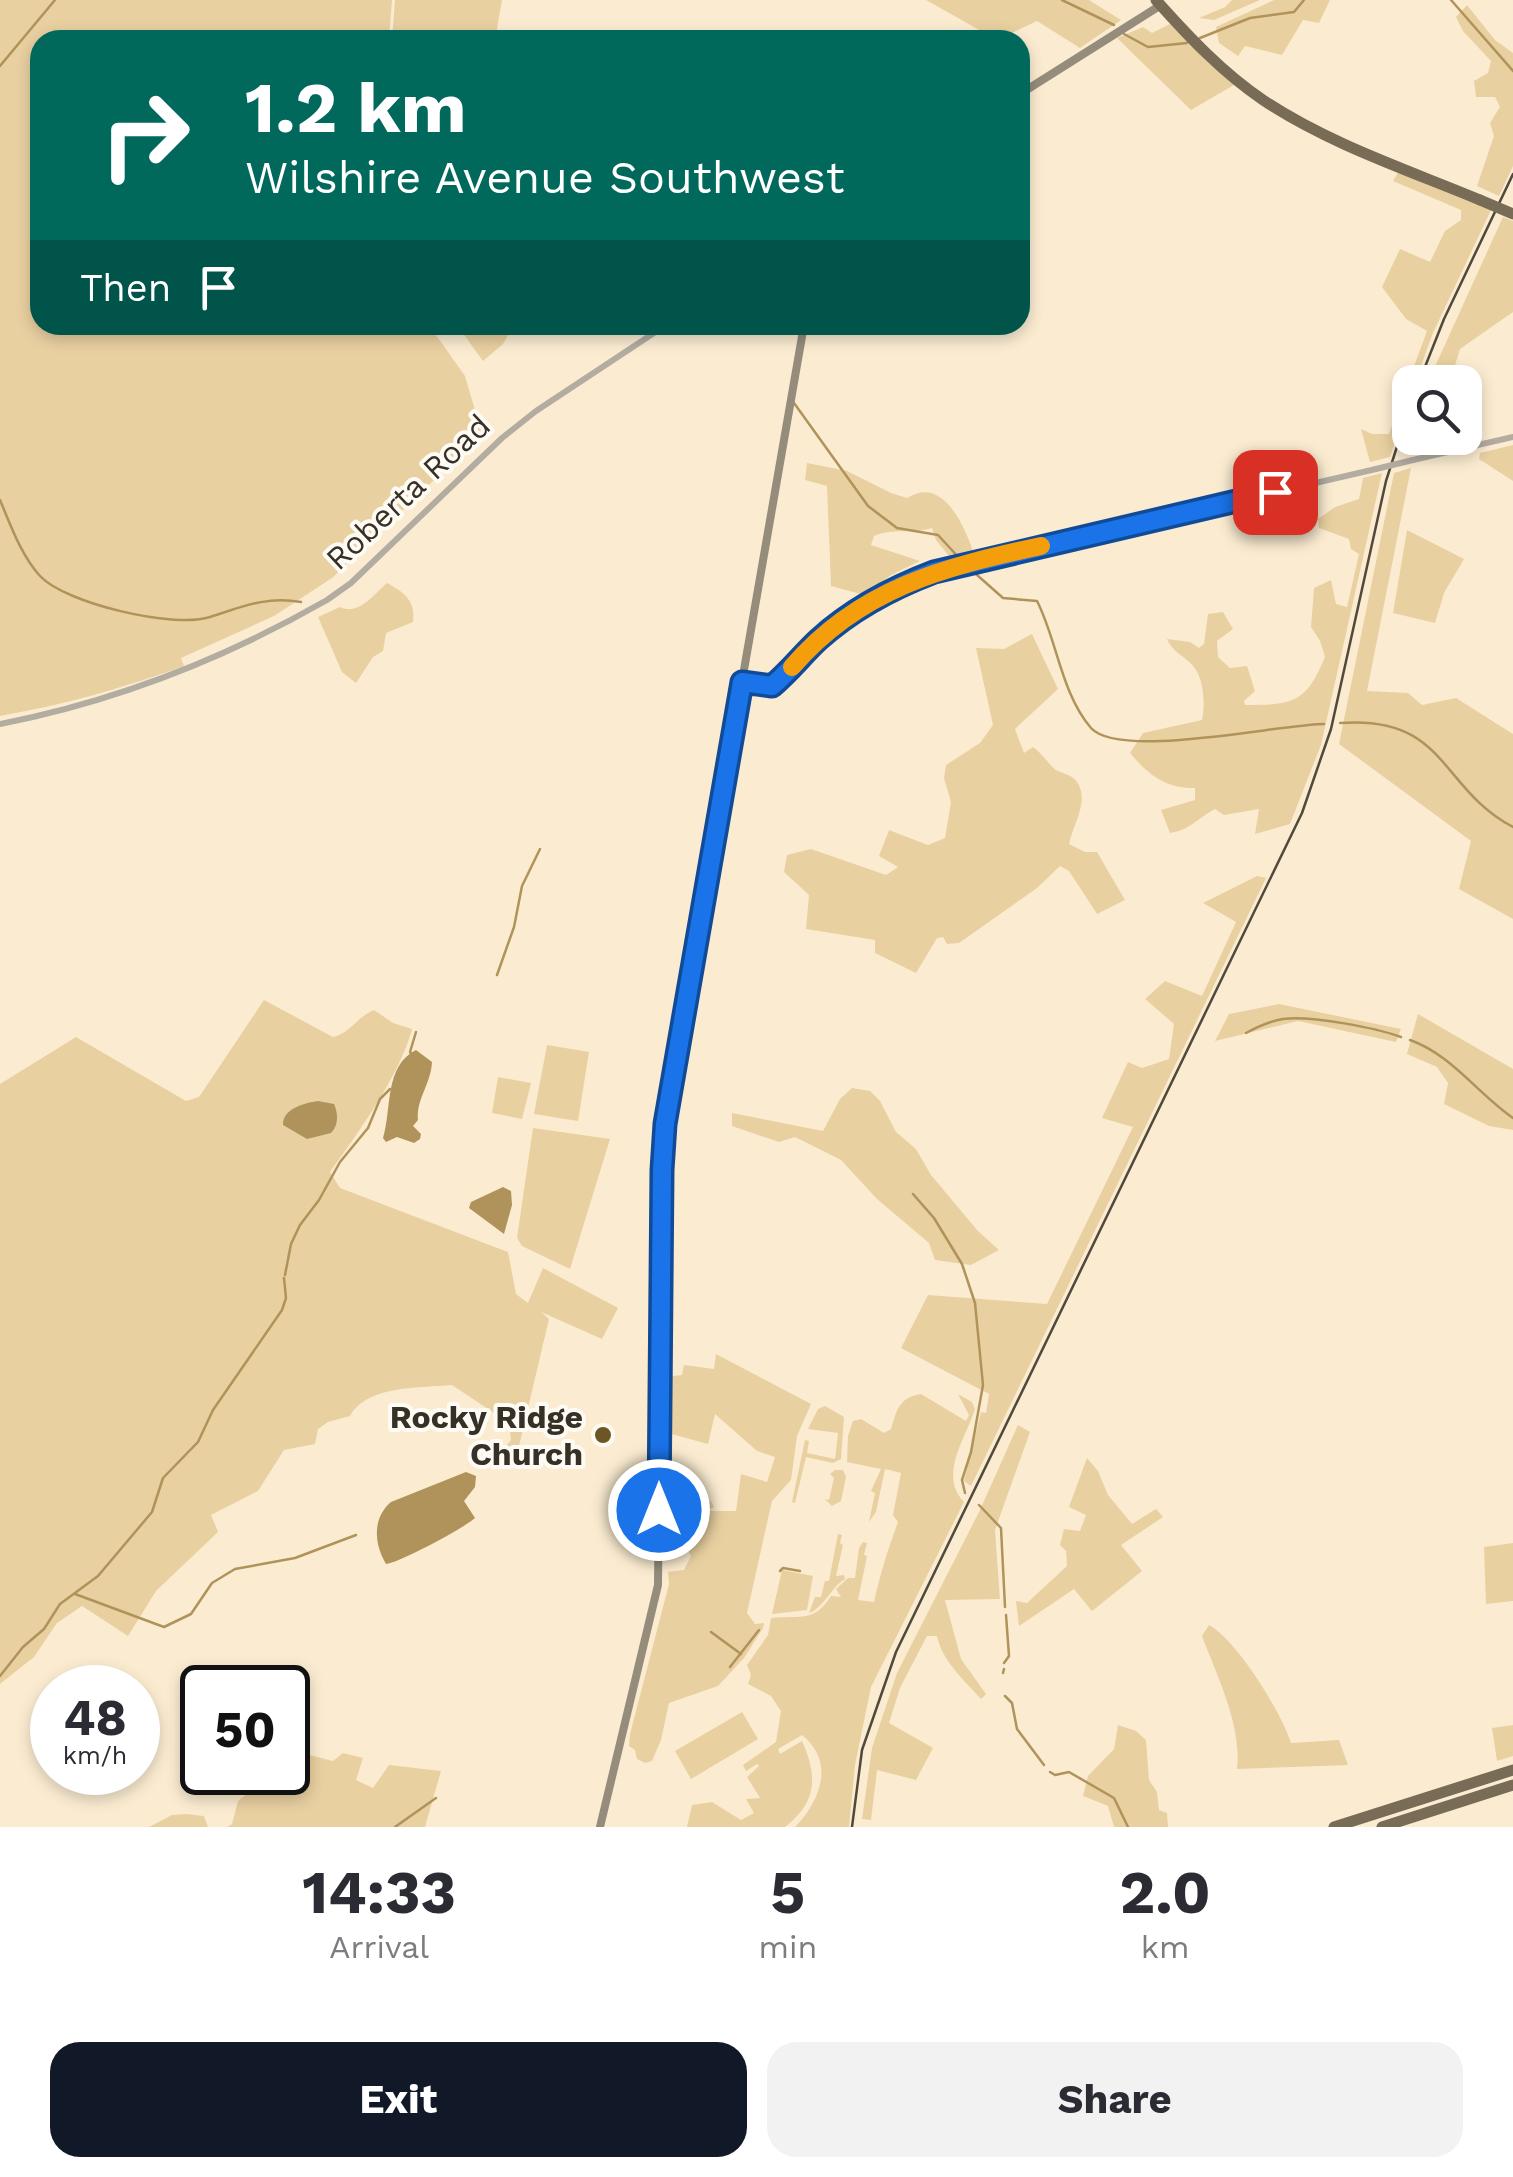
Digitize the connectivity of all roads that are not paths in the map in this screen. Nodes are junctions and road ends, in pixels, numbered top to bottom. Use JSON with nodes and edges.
{"nodes":[{"id":1,"x":1162,"y":2,"type":"edge"},
{"id":2,"x":1030,"y":88,"type":"edge"},
{"id":3,"x":1513,"y":214,"type":"edge"},
{"id":4,"x":651,"y":335,"type":"edge"},
{"id":5,"x":802,"y":335,"type":"edge"},
{"id":6,"x":1513,"y":437,"type":"edge"},
{"id":7,"x":742,"y":682,"type":"junction"},
{"id":8,"x":0,"y":724,"type":"edge"},
{"id":9,"x":1513,"y":1770,"type":"edge"},
{"id":10,"x":1513,"y":1785,"type":"edge"},
{"id":11,"x":600,"y":1827,"type":"edge"},
{"id":12,"x":1334,"y":1827,"type":"edge"},
{"id":13,"x":1382,"y":1827,"type":"edge"}],
"edges":[{"from":1,"to":2,"type":"main road"},
{"from":1,"to":3,"type":"highway","bridge":true},
{"from":4,"to":8,"type":"street","name":"Roberta Road"},
{"from":5,"to":7,"type":"main road"},
{"from":6,"to":7,"type":"street","bridge":true},
{"from":7,"to":11,"type":"main road"},
{"from":9,"to":12,"type":"highway"},
{"from":10,"to":13,"type":"highway"}]}
